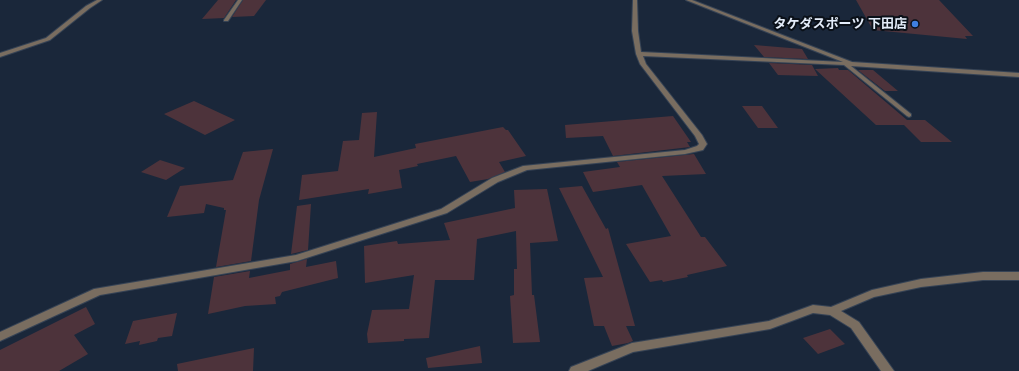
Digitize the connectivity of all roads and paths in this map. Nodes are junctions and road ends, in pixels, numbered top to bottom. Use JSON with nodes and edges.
{"nodes":[{"id":1,"x":100,"y":0,"type":"edge"},
{"id":2,"x":240,"y":0,"type":"edge"},
{"id":3,"x":636,"y":0,"type":"edge"},
{"id":4,"x":688,"y":0,"type":"edge"},
{"id":5,"x":226,"y":20,"type":"dead end"},
{"id":6,"x":639,"y":54,"type":"junction"},
{"id":7,"x":0,"y":55,"type":"edge"},
{"id":8,"x":846,"y":64,"type":"junction"},
{"id":9,"x":856,"y":64,"type":"junction"},
{"id":10,"x":1019,"y":75,"type":"edge"},
{"id":11,"x":909,"y":115,"type":"dead end"},
{"id":12,"x":1019,"y":276,"type":"edge"},
{"id":13,"x":832,"y":311,"type":"junction"},
{"id":14,"x":0,"y":337,"type":"edge"},
{"id":15,"x":575,"y":371,"type":"edge"},
{"id":16,"x":888,"y":371,"type":"edge"}],
"edges":[{"from":1,"to":7,"type":"street"},
{"from":2,"to":5,"type":"street"},
{"from":3,"to":6,"type":"street"},
{"from":4,"to":9,"type":"street"},
{"from":6,"to":8,"type":"street"},
{"from":6,"to":14,"type":"street"},
{"from":8,"to":9,"type":"street"},
{"from":8,"to":11,"type":"street"},
{"from":9,"to":10,"type":"street"},
{"from":12,"to":13,"type":"street"},
{"from":13,"to":15,"type":"street"},
{"from":13,"to":16,"type":"street"}]}
